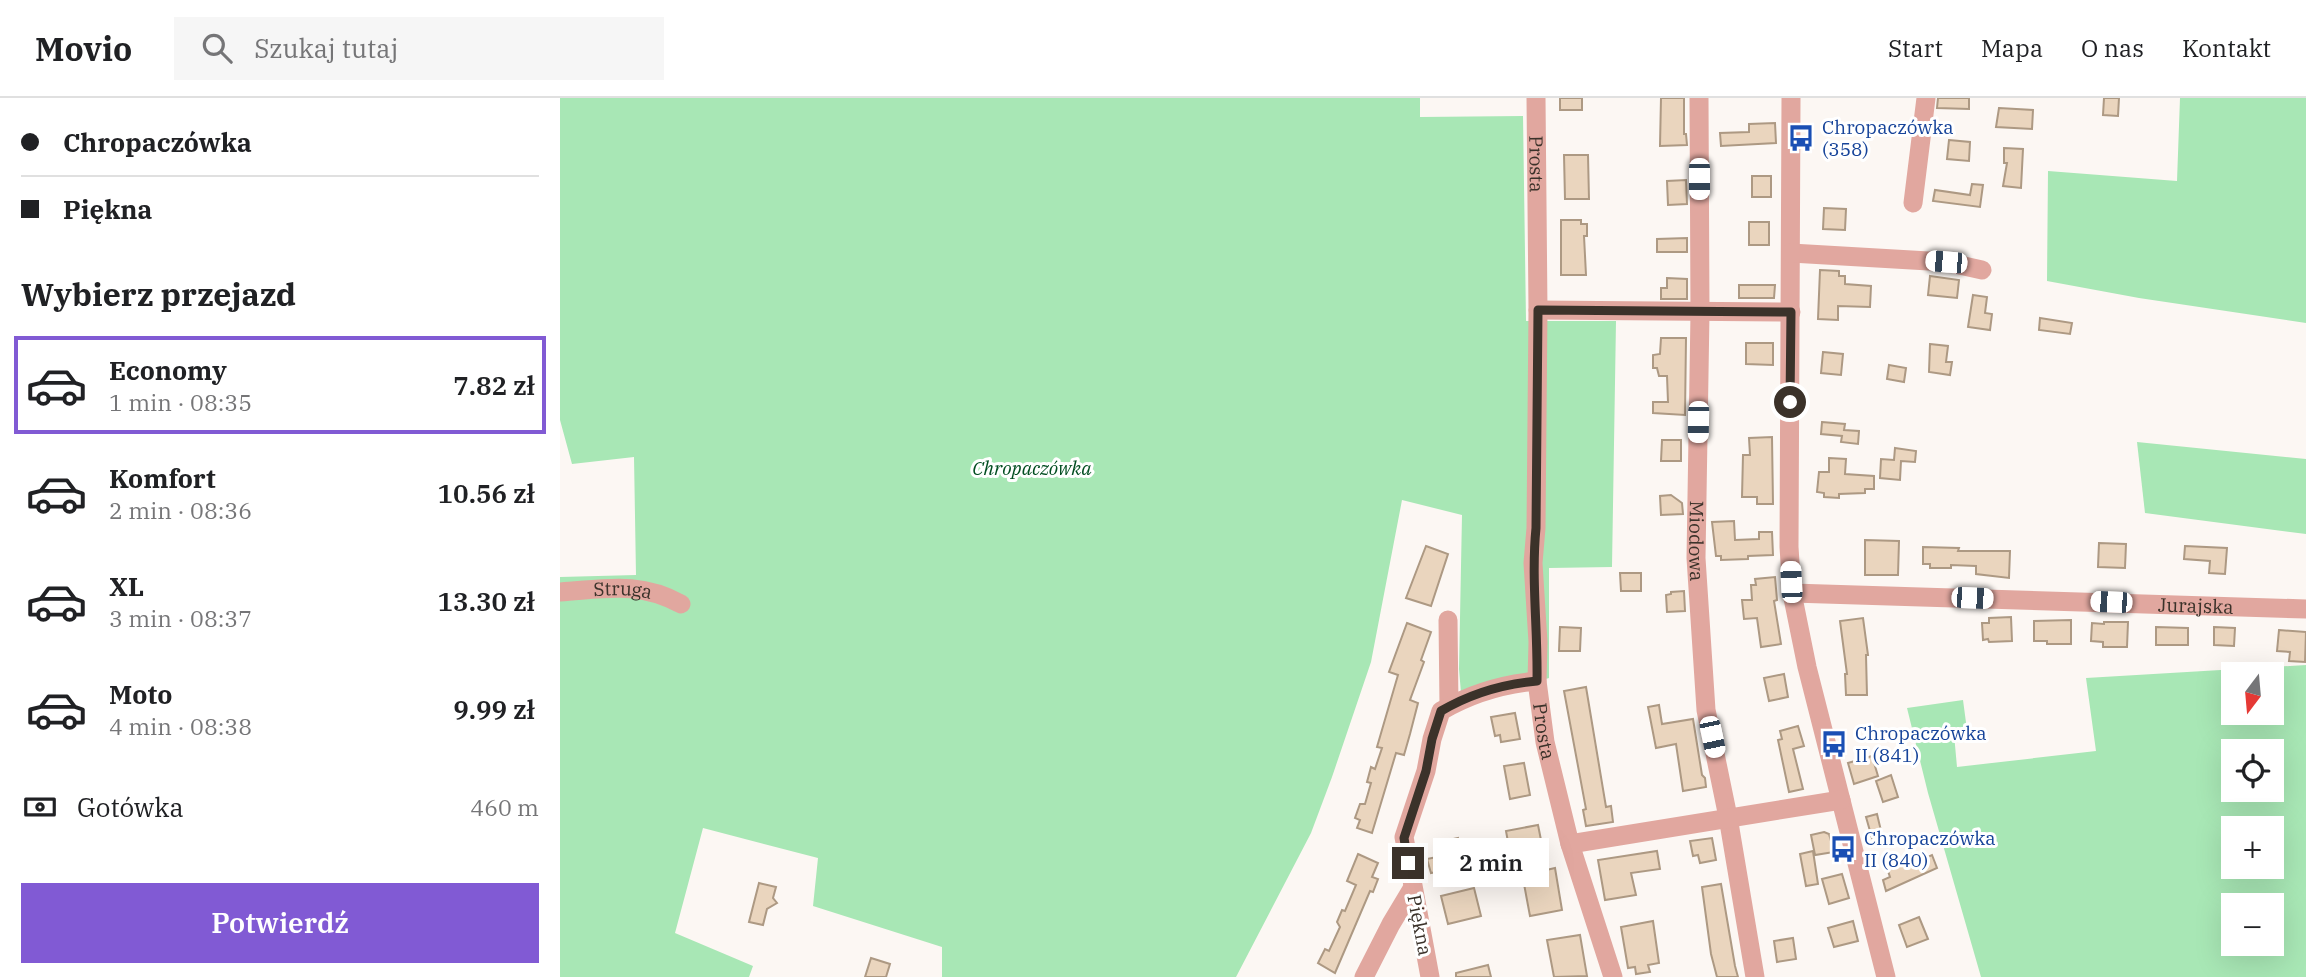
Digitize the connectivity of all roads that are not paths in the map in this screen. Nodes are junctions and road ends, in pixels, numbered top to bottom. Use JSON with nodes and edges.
{"nodes":[{"id":1,"x":1536,"y":98,"type":"edge"},
{"id":2,"x":1699,"y":98,"type":"edge"},
{"id":3,"x":1791,"y":98,"type":"edge"},
{"id":4,"x":1926,"y":98,"type":"edge"},
{"id":5,"x":1913,"y":203,"type":"dead end"},
{"id":6,"x":1791,"y":254,"type":"junction"},
{"id":7,"x":1982,"y":270,"type":"dead end"},
{"id":8,"x":1538,"y":310,"type":"junction"},
{"id":9,"x":1791,"y":312,"type":"junction"},
{"id":10,"x":1700,"y":313,"type":"junction"},
{"id":11,"x":560,"y":592,"type":"edge"},
{"id":12,"x":1792,"y":593,"type":"junction"},
{"id":13,"x":681,"y":604,"type":"dead end"},
{"id":14,"x":2306,"y":609,"type":"edge"},
{"id":15,"x":1448,"y":620,"type":"dead end"},
{"id":16,"x":1537,"y":681,"type":"junction"},
{"id":17,"x":1445,"y":708,"type":"junction"},
{"id":18,"x":1841,"y":800,"type":"junction"},
{"id":19,"x":1728,"y":817,"type":"junction"},
{"id":20,"x":1570,"y":844,"type":"junction"},
{"id":21,"x":1412,"y":889,"type":"junction"},
{"id":22,"x":1364,"y":977,"type":"edge"},
{"id":23,"x":1430,"y":977,"type":"edge"},
{"id":24,"x":1612,"y":977,"type":"edge"},
{"id":25,"x":1755,"y":977,"type":"edge"},
{"id":26,"x":1886,"y":977,"type":"edge"}],
"edges":[{"from":1,"to":8,"type":"street","name":"Prosta"},
{"from":2,"to":10,"type":"street","name":"Miodowa"},
{"from":3,"to":6,"type":"street"},
{"from":4,"to":5,"type":"street"},
{"from":6,"to":7,"type":"street"},
{"from":6,"to":9,"type":"street"},
{"from":8,"to":10,"type":"street"},
{"from":8,"to":16,"type":"street","name":"Prosta"},
{"from":9,"to":10,"type":"street"},
{"from":9,"to":12,"type":"street"},
{"from":10,"to":19,"type":"street","name":"Miodowa"},
{"from":11,"to":13,"type":"street","name":"Struga"},
{"from":12,"to":14,"type":"street","name":"Jurajska"},
{"from":12,"to":18,"type":"street"},
{"from":15,"to":17,"type":"street","name":"Piękna"},
{"from":16,"to":17,"type":"street"},
{"from":16,"to":20,"type":"street","name":"Prosta"},
{"from":17,"to":21,"type":"street","name":"Piękna"},
{"from":18,"to":19,"type":"street"},
{"from":18,"to":26,"type":"street"},
{"from":19,"to":20,"type":"street"},
{"from":19,"to":25,"type":"street","name":"Miodowa"},
{"from":20,"to":24,"type":"street","name":"Prosta"},
{"from":21,"to":22,"type":"street"},
{"from":21,"to":23,"type":"street","name":"Piękna"}]}
